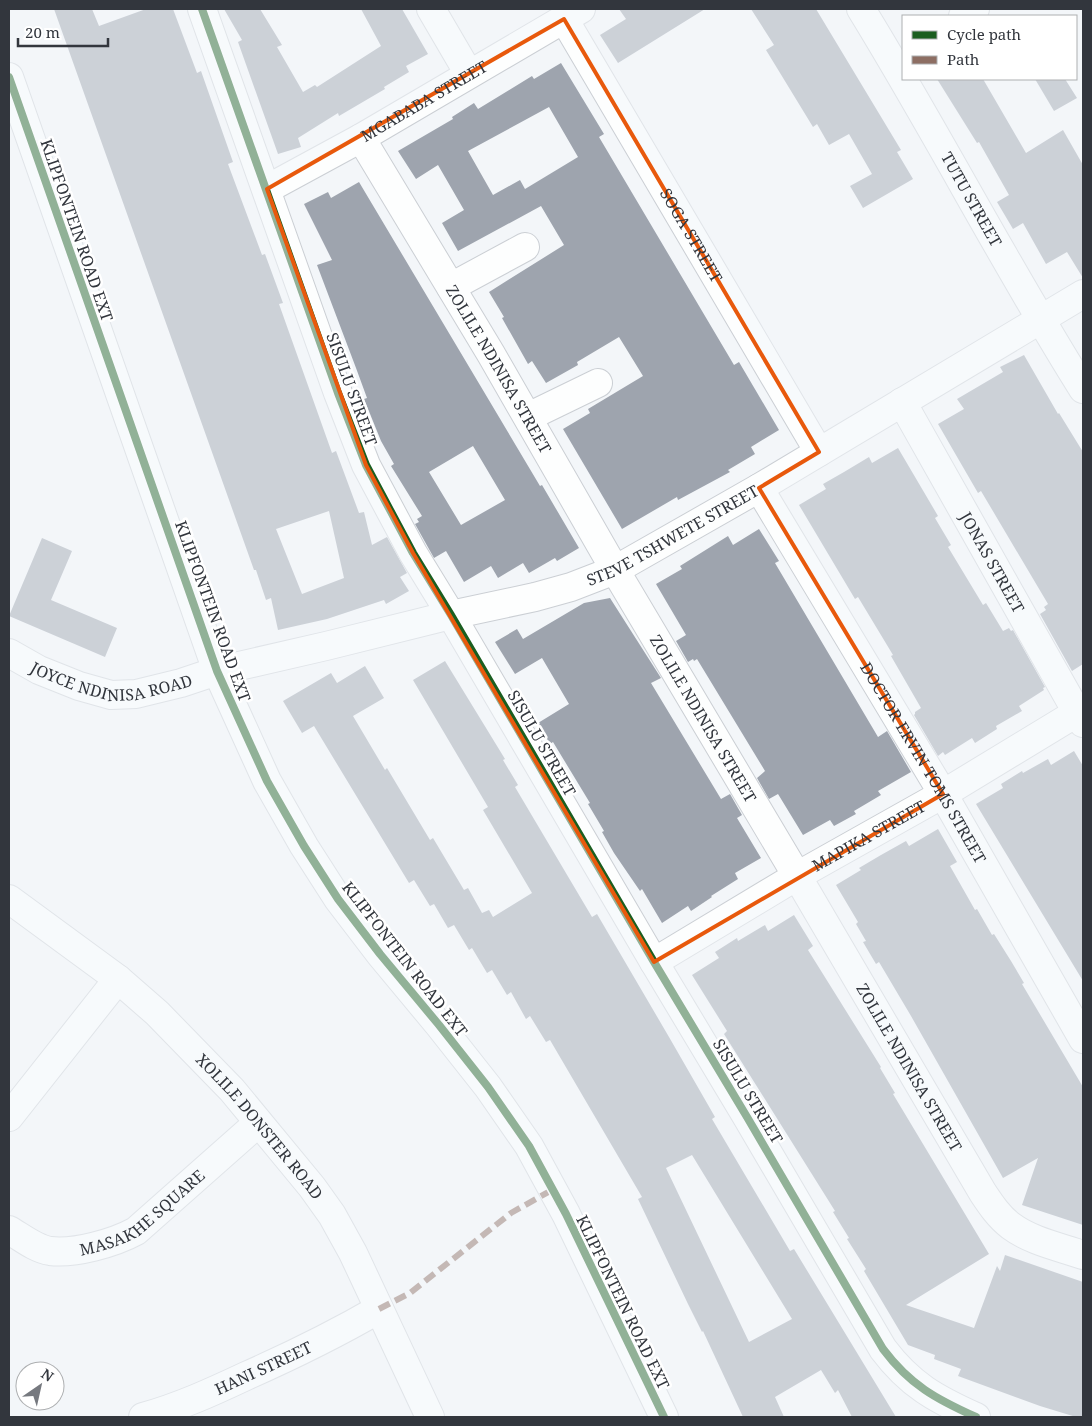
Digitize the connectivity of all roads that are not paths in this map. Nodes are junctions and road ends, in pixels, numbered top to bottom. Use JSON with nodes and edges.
{"nodes":[{"id":1,"x":202,"y":9,"type":"edge"},
{"id":2,"x":431,"y":9,"type":"edge"},
{"id":3,"x":861,"y":9,"type":"edge"},
{"id":4,"x":572,"y":14,"type":"edge"},
{"id":5,"x":898,"y":56,"type":"edge"},
{"id":6,"x":469,"y":74,"type":"junction"},
{"id":7,"x":9,"y":77,"type":"edge"},
{"id":8,"x":911,"y":80,"type":"edge"},
{"id":9,"x":361,"y":138,"type":"junction"},
{"id":10,"x":266,"y":190,"type":"junction"},
{"id":11,"x":524,"y":247,"type":"dead end"},
{"id":12,"x":451,"y":287,"type":"junction"},
{"id":13,"x":1083,"y":294,"type":"edge"},
{"id":14,"x":1040,"y":320,"type":"junction"},
{"id":15,"x":598,"y":382,"type":"dead end"},
{"id":16,"x":1083,"y":389,"type":"edge"},
{"id":17,"x":902,"y":402,"type":"junction"},
{"id":18,"x":528,"y":417,"type":"junction"},
{"id":19,"x":820,"y":452,"type":"junction"},
{"id":20,"x":759,"y":488,"type":"junction"},
{"id":21,"x":615,"y":570,"type":"junction"},
{"id":22,"x":451,"y":615,"type":"junction"},
{"id":23,"x":9,"y":653,"type":"edge"},
{"id":24,"x":217,"y":672,"type":"junction"},
{"id":25,"x":1081,"y":715,"type":"edge"},
{"id":26,"x":943,"y":794,"type":"junction"},
{"id":27,"x":797,"y":876,"type":"junction"},
{"id":28,"x":9,"y":899,"type":"edge"},
{"id":29,"x":654,"y":962,"type":"junction"},
{"id":30,"x":118,"y":979,"type":"junction"},
{"id":31,"x":1083,"y":1039,"type":"edge"},
{"id":32,"x":9,"y":1118,"type":"edge"},
{"id":33,"x":258,"y":1123,"type":"junction"},
{"id":34,"x":9,"y":1230,"type":"edge"},
{"id":35,"x":1083,"y":1256,"type":"edge"},
{"id":36,"x":378,"y":1309,"type":"junction"},
{"id":37,"x":143,"y":1417,"type":"edge"},
{"id":38,"x":430,"y":1417,"type":"edge"},
{"id":39,"x":664,"y":1417,"type":"edge"},
{"id":40,"x":976,"y":1417,"type":"edge"}],
"edges":[{"from":1,"to":10,"type":"street","name":"SISULU STREET"},
{"from":2,"to":6,"type":"street"},
{"from":3,"to":5,"type":"street","name":"TUTU STREET"},
{"from":4,"to":6,"type":"street","name":"MGABABA STREET"},
{"from":4,"to":19,"type":"street","name":"SOGA STREET"},
{"from":6,"to":9,"type":"street","name":"MGABABA STREET"},
{"from":7,"to":24,"type":"street","name":"KLIPFONTEIN ROAD EXT"},
{"from":8,"to":14,"type":"street","name":"TUTU STREET"},
{"from":9,"to":10,"type":"street","name":"MGABABA STREET"},
{"from":9,"to":12,"type":"street","name":"ZOLILE NDINISA STREET"},
{"from":10,"to":22,"type":"street","name":"SISULU STREET"},
{"from":11,"to":12,"type":"street"},
{"from":12,"to":18,"type":"street","name":"ZOLILE NDINISA STREET"},
{"from":13,"to":14,"type":"street","name":"STEVE TSHWETE STREET"},
{"from":14,"to":16,"type":"street","name":"TUTU STREET"},
{"from":14,"to":17,"type":"street","name":"STEVE TSHWETE STREET"},
{"from":15,"to":18,"type":"street"},
{"from":17,"to":19,"type":"street","name":"STEVE TSHWETE STREET"},
{"from":17,"to":25,"type":"street","name":"JONAS STREET"},
{"from":18,"to":21,"type":"street","name":"ZOLILE NDINISA STREET"},
{"from":19,"to":20,"type":"street","name":"STEVE TSHWETE STREET"},
{"from":20,"to":21,"type":"street","name":"STEVE TSHWETE STREET"},
{"from":20,"to":26,"type":"street","name":"DOCTOR ERVIN TOMS STREET"},
{"from":21,"to":22,"type":"street","name":"STEVE TSHWETE STREET"},
{"from":21,"to":27,"type":"street","name":"ZOLILE NDINISA STREET"},
{"from":22,"to":24,"type":"street","name":"STEVE TSHWETE STREET"},
{"from":22,"to":29,"type":"street","name":"SISULU STREET"},
{"from":23,"to":24,"type":"street","name":"JOYCE NDINISA ROAD"},
{"from":24,"to":39,"type":"street","name":"KLIPFONTEIN ROAD EXT"},
{"from":25,"to":26,"type":"street","name":"MAPIKA STREET"},
{"from":26,"to":27,"type":"street","name":"MAPIKA STREET"},
{"from":26,"to":31,"type":"street","name":"DOCTOR ERVIN TOMS STREET"},
{"from":27,"to":29,"type":"street","name":"MAPIKA STREET"},
{"from":27,"to":35,"type":"street","name":"ZOLILE NDINISA STREET"},
{"from":28,"to":30,"type":"street","name":"XOLILE DONSTER ROAD"},
{"from":29,"to":40,"type":"street","name":"SISULU STREET"},
{"from":30,"to":32,"type":"street"},
{"from":30,"to":33,"type":"street","name":"XOLILE DONSTER ROAD"},
{"from":33,"to":34,"type":"street","name":"MASAKHE SQUARE"},
{"from":33,"to":36,"type":"street","name":"XOLILE DONSTER ROAD"},
{"from":36,"to":37,"type":"street","name":"HANI STREET"},
{"from":36,"to":38,"type":"street","name":"XOLILE DONSTER ROAD"}]}
